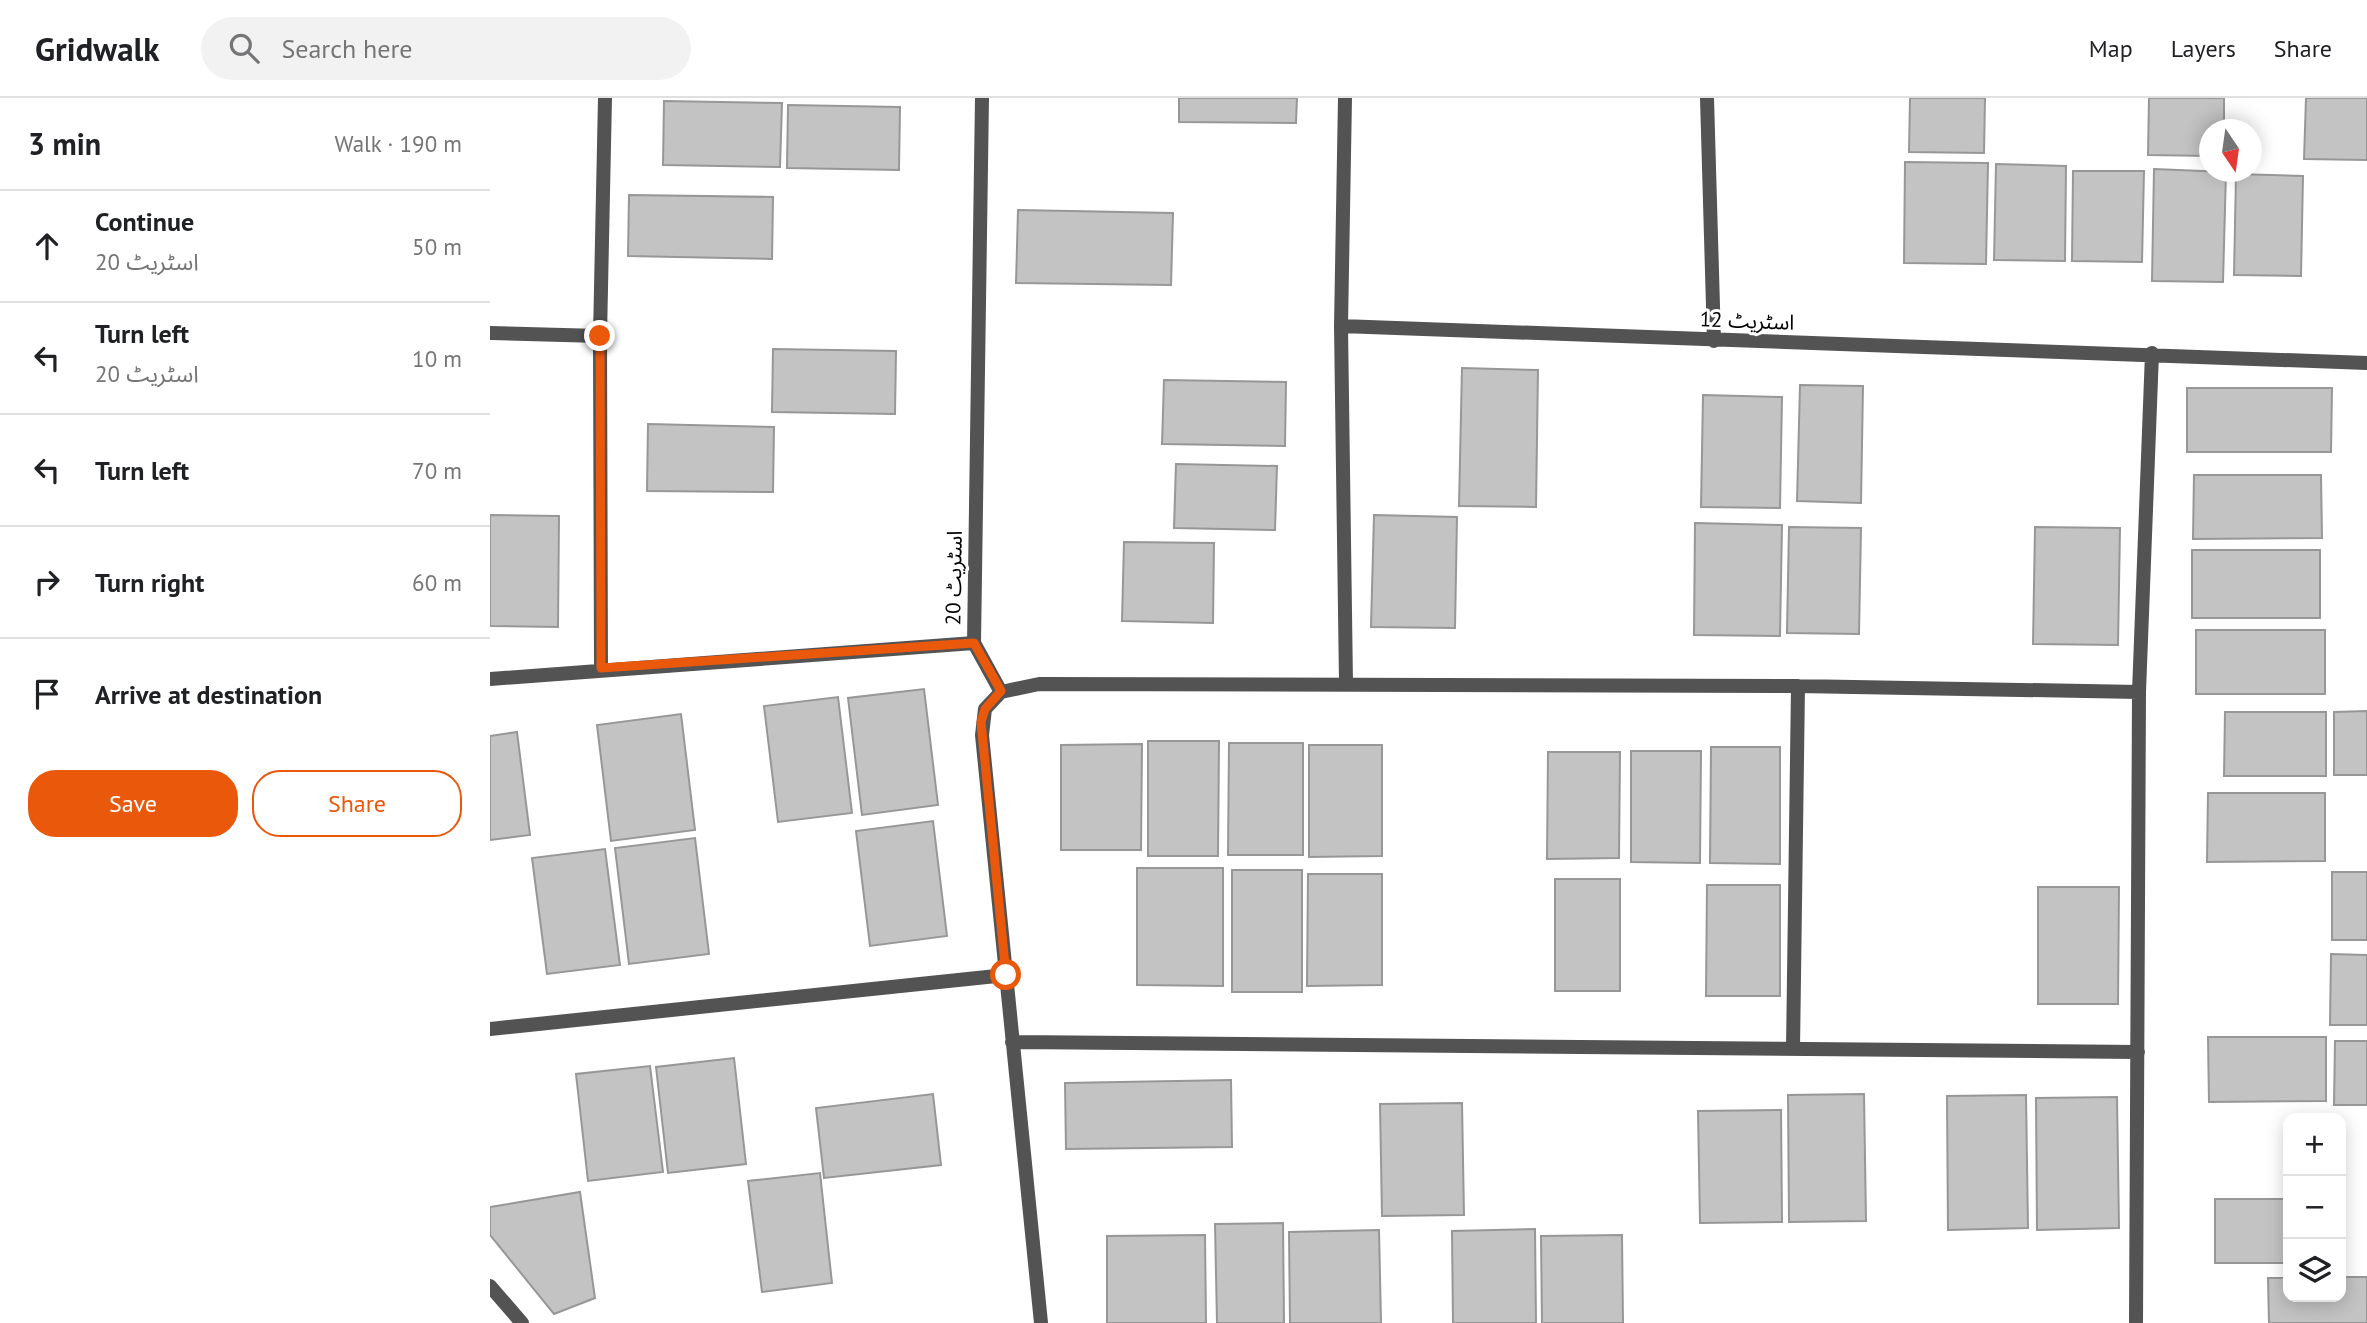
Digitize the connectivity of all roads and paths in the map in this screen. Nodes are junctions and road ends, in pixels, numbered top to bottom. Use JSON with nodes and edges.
{"nodes":[{"id":1,"x":605,"y":98,"type":"edge"},
{"id":2,"x":982,"y":98,"type":"edge"},
{"id":3,"x":1345,"y":98,"type":"edge"},
{"id":4,"x":1707,"y":98,"type":"edge"},
{"id":5,"x":1341,"y":326,"type":"junction"},
{"id":6,"x":490,"y":333,"type":"edge"},
{"id":7,"x":600,"y":336,"type":"junction"},
{"id":8,"x":1714,"y":341,"type":"junction"},
{"id":9,"x":2152,"y":354,"type":"junction"},
{"id":10,"x":2367,"y":363,"type":"edge"},
{"id":11,"x":974,"y":643,"type":"junction"},
{"id":12,"x":601,"y":668,"type":"junction"},
{"id":13,"x":490,"y":679,"type":"edge"},
{"id":14,"x":1346,"y":683,"type":"junction"},
{"id":15,"x":1798,"y":686,"type":"junction"},
{"id":16,"x":1001,"y":691,"type":"junction"},
{"id":17,"x":2139,"y":692,"type":"junction"},
{"id":18,"x":1006,"y":975,"type":"junction"},
{"id":19,"x":490,"y":1029,"type":"edge"},
{"id":20,"x":1012,"y":1042,"type":"junction"},
{"id":21,"x":1793,"y":1049,"type":"junction"},
{"id":22,"x":2138,"y":1052,"type":"junction"},
{"id":23,"x":490,"y":1286,"type":"edge"},
{"id":24,"x":522,"y":1323,"type":"edge"},
{"id":25,"x":1032,"y":1323,"type":"edge"},
{"id":26,"x":1041,"y":1323,"type":"edge"},
{"id":27,"x":2136,"y":1323,"type":"edge"}],
"edges":[{"from":1,"to":7,"type":"street"},
{"from":2,"to":11,"type":"street","name":"اسٹریٹ 20"},
{"from":3,"to":5,"type":"street"},
{"from":4,"to":8,"type":"street"},
{"from":5,"to":8,"type":"street","name":"اسٹریٹ 12"},
{"from":5,"to":14,"type":"street"},
{"from":6,"to":7,"type":"street"},
{"from":7,"to":12,"type":"street"},
{"from":8,"to":9,"type":"street","name":"اسٹریٹ 12"},
{"from":9,"to":10,"type":"street","name":"اسٹریٹ 12"},
{"from":9,"to":17,"type":"street"},
{"from":11,"to":12,"type":"street"},
{"from":11,"to":16,"type":"street","name":"اسٹریٹ 20"},
{"from":12,"to":13,"type":"street"},
{"from":14,"to":15,"type":"street"},
{"from":14,"to":16,"type":"street"},
{"from":15,"to":17,"type":"street"},
{"from":15,"to":21,"type":"street"},
{"from":16,"to":18,"type":"street"},
{"from":17,"to":22,"type":"street"},
{"from":18,"to":19,"type":"street"},
{"from":18,"to":20,"type":"street"},
{"from":20,"to":21,"type":"street"},
{"from":20,"to":26,"type":"street"},
{"from":21,"to":22,"type":"street"},
{"from":22,"to":27,"type":"street"},
{"from":23,"to":24,"type":"street"},
{"from":25,"to":26,"type":"street"}]}
